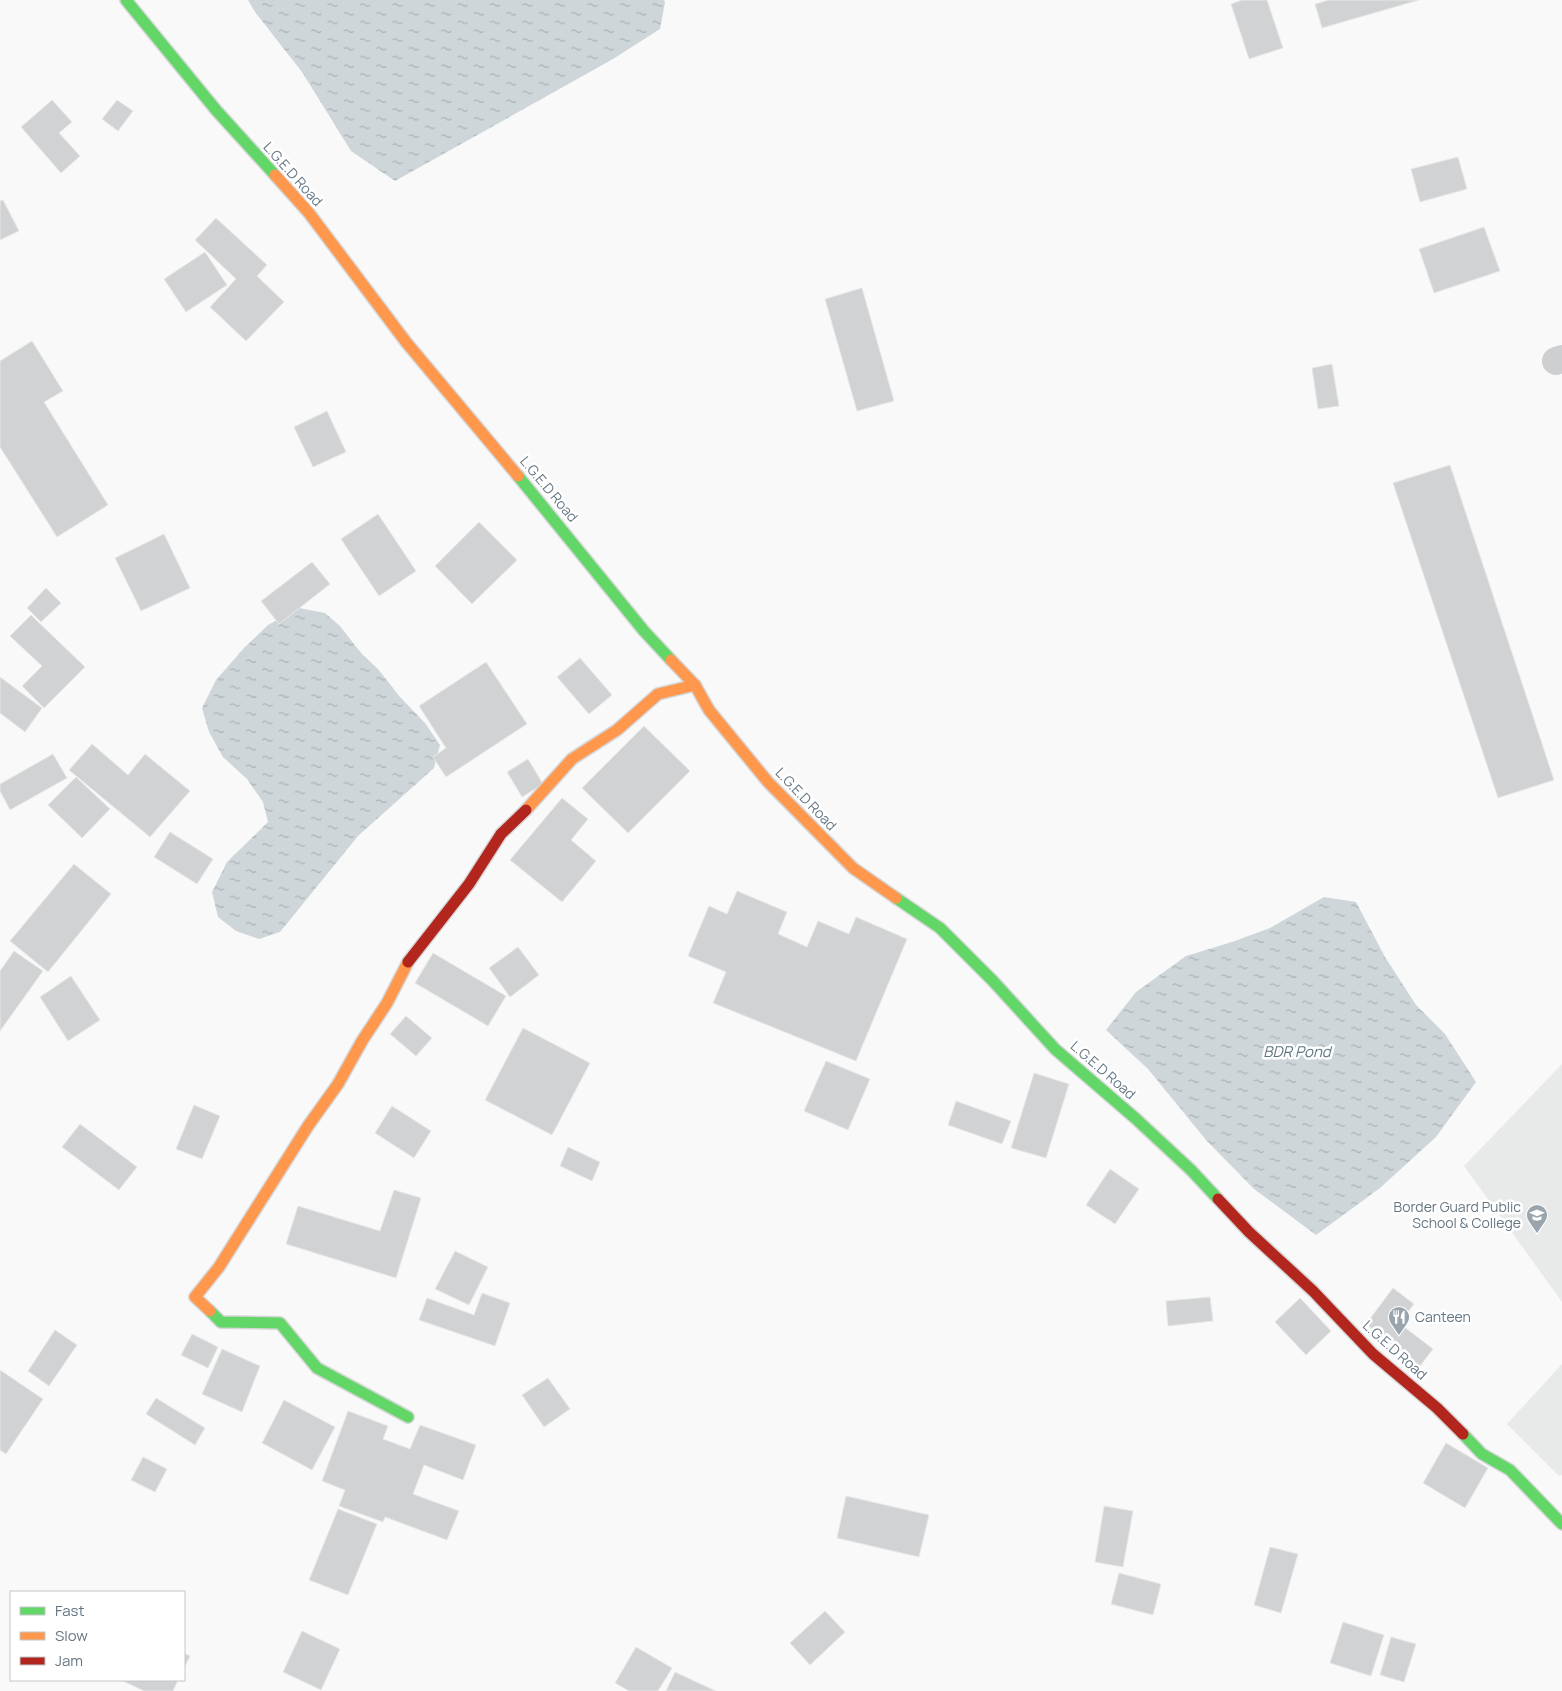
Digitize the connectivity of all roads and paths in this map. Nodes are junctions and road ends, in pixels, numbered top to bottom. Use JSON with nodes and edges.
{"nodes":[{"id":1,"x":126,"y":0,"type":"edge"},
{"id":2,"x":695,"y":685,"type":"junction"},
{"id":3,"x":408,"y":1417,"type":"dead end"},
{"id":4,"x":1562,"y":1524,"type":"edge"}],
"edges":[{"from":1,"to":2,"type":"main road","name":"L.G.E.D Road"},
{"from":2,"to":3,"type":"main road"},
{"from":2,"to":4,"type":"main road","name":"L.G.E.D Road"}]}
